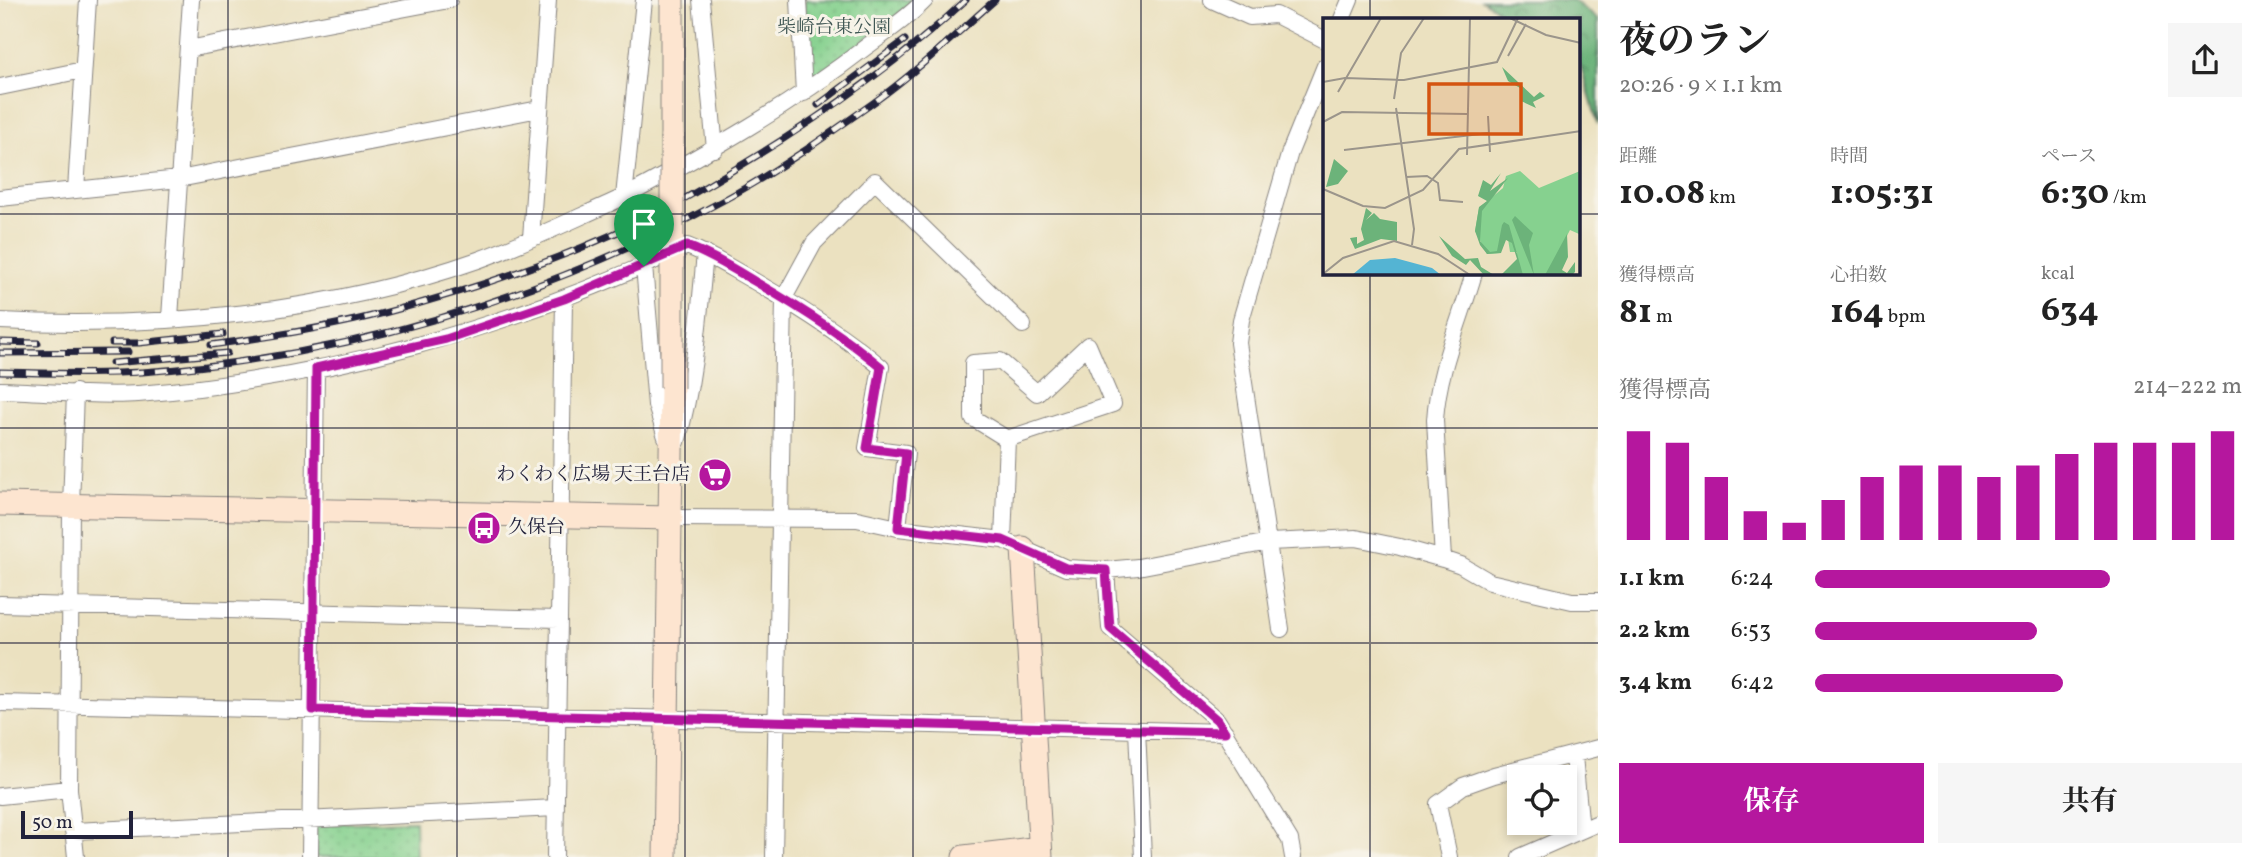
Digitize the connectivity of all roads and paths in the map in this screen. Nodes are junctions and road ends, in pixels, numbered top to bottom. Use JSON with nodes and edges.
{"nodes":[{"id":1,"x":88,"y":0,"type":"edge"},
{"id":2,"x":191,"y":0,"type":"edge"},
{"id":3,"x":449,"y":0,"type":"edge"},
{"id":4,"x":548,"y":0,"type":"edge"},
{"id":5,"x":644,"y":0,"type":"edge"},
{"id":6,"x":672,"y":0,"type":"edge"},
{"id":7,"x":701,"y":0,"type":"edge"},
{"id":8,"x":799,"y":0,"type":"edge"},
{"id":9,"x":925,"y":0,"type":"edge"},
{"id":10,"x":1212,"y":0,"type":"edge"},
{"id":11,"x":1350,"y":0,"type":"edge"},
{"id":12,"x":1342,"y":18,"type":"edge"},
{"id":13,"x":1323,"y":39,"type":"edge"},
{"id":14,"x":188,"y":49,"type":"junction"},
{"id":15,"x":83,"y":71,"type":"junction"},
{"id":16,"x":1323,"y":71,"type":"edge"},
{"id":17,"x":0,"y":87,"type":"edge"},
{"id":18,"x":804,"y":93,"type":"junction"},
{"id":19,"x":540,"y":109,"type":"junction"},
{"id":20,"x":715,"y":149,"type":"junction"},
{"id":21,"x":179,"y":179,"type":"junction"},
{"id":22,"x":76,"y":190,"type":"junction"},
{"id":23,"x":624,"y":197,"type":"junction"},
{"id":24,"x":0,"y":198,"type":"edge"},
{"id":25,"x":531,"y":238,"type":"junction"},
{"id":26,"x":705,"y":253,"type":"junction"},
{"id":27,"x":644,"y":266,"type":"junction"},
{"id":28,"x":1473,"y":275,"type":"edge"},
{"id":29,"x":784,"y":298,"type":"junction"},
{"id":30,"x":564,"y":299,"type":"junction"},
{"id":31,"x":170,"y":318,"type":"junction"},
{"id":32,"x":0,"y":321,"type":"edge"},
{"id":33,"x":1023,"y":325,"type":"dead end"},
{"id":34,"x":316,"y":368,"type":"junction"},
{"id":35,"x":0,"y":390,"type":"edge"},
{"id":36,"x":75,"y":392,"type":"junction"},
{"id":37,"x":1007,"y":439,"type":"junction"},
{"id":38,"x":673,"y":458,"type":"junction"},
{"id":39,"x":0,"y":504,"type":"edge"},
{"id":40,"x":71,"y":506,"type":"junction"},
{"id":41,"x":316,"y":512,"type":"junction"},
{"id":42,"x":560,"y":517,"type":"junction"},
{"id":43,"x":671,"y":518,"type":"junction"},
{"id":44,"x":779,"y":518,"type":"junction"},
{"id":45,"x":898,"y":528,"type":"junction"},
{"id":46,"x":1269,"y":542,"type":"junction"},
{"id":47,"x":1013,"y":544,"type":"junction"},
{"id":48,"x":1443,"y":559,"type":"junction"},
{"id":49,"x":1106,"y":570,"type":"junction"},
{"id":50,"x":1598,"y":601,"type":"edge"},
{"id":51,"x":0,"y":604,"type":"edge"},
{"id":52,"x":70,"y":606,"type":"junction"},
{"id":53,"x":315,"y":612,"type":"junction"},
{"id":54,"x":559,"y":619,"type":"junction"},
{"id":55,"x":1281,"y":628,"type":"dead end"},
{"id":56,"x":0,"y":703,"type":"edge"},
{"id":57,"x":69,"y":704,"type":"junction"},
{"id":58,"x":313,"y":710,"type":"junction"},
{"id":59,"x":557,"y":716,"type":"junction"},
{"id":60,"x":668,"y":719,"type":"junction"},
{"id":61,"x":776,"y":721,"type":"junction"},
{"id":62,"x":1034,"y":727,"type":"junction"},
{"id":63,"x":1137,"y":730,"type":"junction"},
{"id":64,"x":1225,"y":732,"type":"junction"},
{"id":65,"x":1598,"y":748,"type":"edge"},
{"id":66,"x":1574,"y":756,"type":"junction"},
{"id":67,"x":69,"y":789,"type":"junction"},
{"id":68,"x":0,"y":796,"type":"edge"},
{"id":69,"x":556,"y":808,"type":"junction"},
{"id":70,"x":311,"y":820,"type":"junction"},
{"id":71,"x":1598,"y":823,"type":"edge"},
{"id":72,"x":1581,"y":830,"type":"junction"},
{"id":73,"x":73,"y":831,"type":"junction"},
{"id":74,"x":1041,"y":853,"type":"edge"},
{"id":75,"x":76,"y":857,"type":"edge"},
{"id":76,"x":310,"y":857,"type":"edge"},
{"id":77,"x":555,"y":857,"type":"edge"},
{"id":78,"x":665,"y":857,"type":"edge"},
{"id":79,"x":774,"y":857,"type":"edge"},
{"id":80,"x":964,"y":857,"type":"edge"},
{"id":81,"x":1143,"y":857,"type":"edge"},
{"id":82,"x":1293,"y":857,"type":"edge"},
{"id":83,"x":1450,"y":857,"type":"edge"},
{"id":84,"x":1520,"y":857,"type":"edge"}],
"edges":[{"from":1,"to":15,"type":"street"},
{"from":2,"to":14,"type":"street"},
{"from":3,"to":14,"type":"street"},
{"from":4,"to":19,"type":"street"},
{"from":5,"to":23,"type":"street"},
{"from":6,"to":38,"type":"street","bridge":true},
{"from":7,"to":20,"type":"street"},
{"from":8,"to":18,"type":"street"},
{"from":9,"to":18,"type":"street"},
{"from":10,"to":13,"type":"street"},
{"from":11,"to":12,"type":"street"},
{"from":14,"to":21,"type":"street"},
{"from":15,"to":17,"type":"street"},
{"from":15,"to":22,"type":"street"},
{"from":16,"to":46,"type":"street"},
{"from":18,"to":20,"type":"street"},
{"from":19,"to":21,"type":"street"},
{"from":19,"to":25,"type":"street"},
{"from":20,"to":23,"type":"street"},
{"from":21,"to":22,"type":"street"},
{"from":21,"to":31,"type":"street"},
{"from":22,"to":24,"type":"street"},
{"from":23,"to":25,"type":"street"},
{"from":25,"to":31,"type":"street"},
{"from":26,"to":27,"type":"street"},
{"from":26,"to":29,"type":"street"},
{"from":26,"to":38,"type":"street"},
{"from":27,"to":30,"type":"street"},
{"from":27,"to":38,"type":"street"},
{"from":28,"to":48,"type":"street"},
{"from":29,"to":33,"type":"street"},
{"from":29,"to":44,"type":"street"},
{"from":29,"to":45,"type":"street"},
{"from":30,"to":34,"type":"street"},
{"from":30,"to":42,"type":"street"},
{"from":31,"to":32,"type":"street"},
{"from":34,"to":36,"type":"street"},
{"from":34,"to":41,"type":"street"},
{"from":35,"to":36,"type":"street"},
{"from":36,"to":40,"type":"street"},
{"from":37,"to":37,"type":"street"},
{"from":37,"to":47,"type":"street"},
{"from":38,"to":43,"type":"street"},
{"from":39,"to":40,"type":"street"},
{"from":40,"to":41,"type":"street"},
{"from":40,"to":52,"type":"street"},
{"from":41,"to":42,"type":"street"},
{"from":41,"to":53,"type":"street"},
{"from":42,"to":43,"type":"street"},
{"from":42,"to":54,"type":"street"},
{"from":43,"to":44,"type":"street"},
{"from":43,"to":60,"type":"street"},
{"from":44,"to":45,"type":"street"},
{"from":44,"to":61,"type":"street"},
{"from":45,"to":47,"type":"street"},
{"from":46,"to":48,"type":"street"},
{"from":46,"to":49,"type":"street"},
{"from":46,"to":55,"type":"street"},
{"from":47,"to":49,"type":"street"},
{"from":47,"to":62,"type":"street"},
{"from":48,"to":50,"type":"street"},
{"from":49,"to":64,"type":"street"},
{"from":51,"to":52,"type":"street"},
{"from":52,"to":53,"type":"street"},
{"from":52,"to":57,"type":"street"},
{"from":53,"to":54,"type":"street"},
{"from":53,"to":58,"type":"street"},
{"from":54,"to":59,"type":"street"},
{"from":56,"to":57,"type":"street"},
{"from":57,"to":58,"type":"street"},
{"from":57,"to":67,"type":"street"},
{"from":58,"to":59,"type":"street"},
{"from":58,"to":70,"type":"street"},
{"from":59,"to":60,"type":"street"},
{"from":59,"to":69,"type":"street"},
{"from":60,"to":61,"type":"street"},
{"from":60,"to":78,"type":"street"},
{"from":61,"to":62,"type":"street"},
{"from":61,"to":79,"type":"street"},
{"from":62,"to":63,"type":"street"},
{"from":62,"to":74,"type":"street"},
{"from":63,"to":64,"type":"street"},
{"from":63,"to":81,"type":"street"},
{"from":64,"to":82,"type":"street"},
{"from":65,"to":66,"type":"street"},
{"from":66,"to":72,"type":"street"},
{"from":66,"to":83,"type":"street"},
{"from":67,"to":68,"type":"street"},
{"from":67,"to":73,"type":"street"},
{"from":69,"to":70,"type":"street"},
{"from":69,"to":77,"type":"street"},
{"from":70,"to":73,"type":"street"},
{"from":70,"to":76,"type":"street"},
{"from":71,"to":72,"type":"street"},
{"from":72,"to":84,"type":"street"},
{"from":73,"to":75,"type":"street"},
{"from":74,"to":80,"type":"street"}]}
